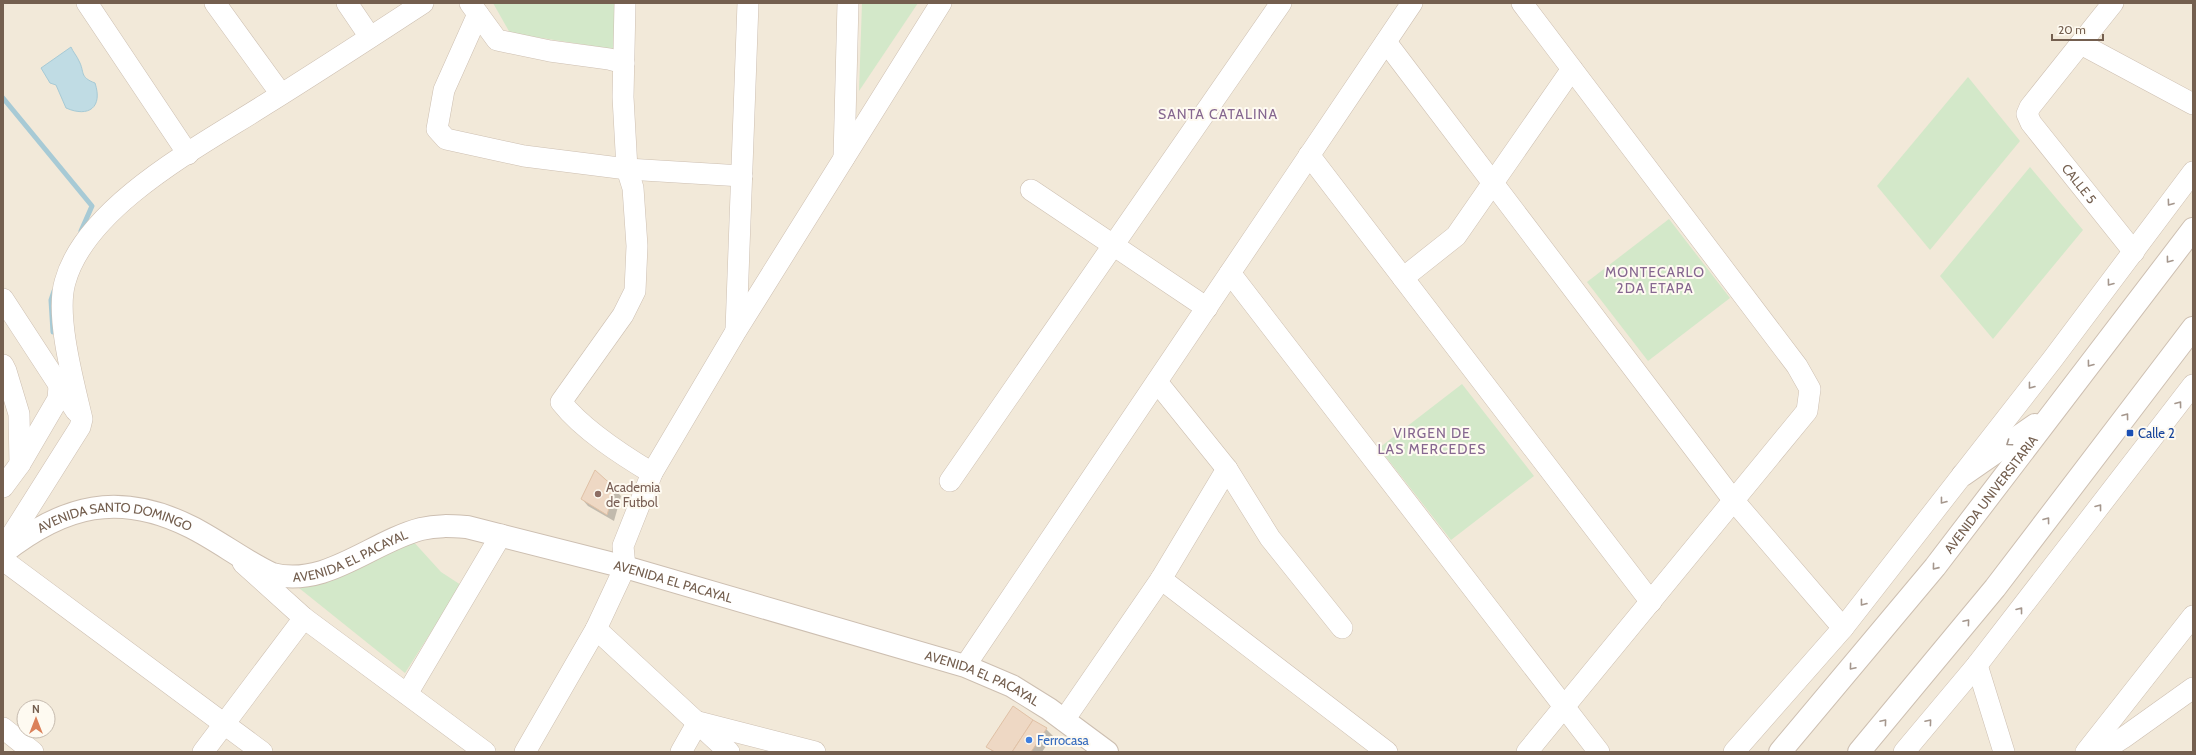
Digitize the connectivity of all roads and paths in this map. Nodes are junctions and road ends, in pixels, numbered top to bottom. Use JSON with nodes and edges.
{"nodes":[{"id":1,"x":87,"y":3,"type":"edge"},
{"id":2,"x":215,"y":3,"type":"edge"},
{"id":3,"x":347,"y":3,"type":"edge"},
{"id":4,"x":423,"y":3,"type":"edge"},
{"id":5,"x":625,"y":3,"type":"edge"},
{"id":6,"x":748,"y":3,"type":"edge"},
{"id":7,"x":848,"y":3,"type":"edge"},
{"id":8,"x":941,"y":3,"type":"edge"},
{"id":9,"x":1281,"y":3,"type":"edge"},
{"id":10,"x":1522,"y":3,"type":"edge"},
{"id":11,"x":2113,"y":3,"type":"edge"},
{"id":12,"x":1404,"y":6,"type":"edge"},
{"id":13,"x":474,"y":8,"type":"edge"},
{"id":14,"x":370,"y":37,"type":"junction"},
{"id":15,"x":1386,"y":42,"type":"junction"},
{"id":16,"x":2081,"y":44,"type":"junction"},
{"id":17,"x":624,"y":63,"type":"junction"},
{"id":18,"x":1572,"y":69,"type":"junction"},
{"id":19,"x":281,"y":94,"type":"junction"},
{"id":20,"x":2193,"y":104,"type":"edge"},
{"id":21,"x":188,"y":154,"type":"junction"},
{"id":22,"x":1309,"y":155,"type":"junction"},
{"id":23,"x":844,"y":158,"type":"junction"},
{"id":24,"x":628,"y":169,"type":"junction"},
{"id":25,"x":2193,"y":172,"type":"edge"},
{"id":26,"x":742,"y":176,"type":"junction"},
{"id":27,"x":1494,"y":183,"type":"junction"},
{"id":28,"x":1031,"y":190,"type":"dead end"},
{"id":29,"x":2193,"y":229,"type":"edge"},
{"id":30,"x":1114,"y":244,"type":"junction"},
{"id":31,"x":2134,"y":252,"type":"junction"},
{"id":32,"x":1230,"y":273,"type":"junction"},
{"id":33,"x":1404,"y":278,"type":"junction"},
{"id":34,"x":3,"y":300,"type":"edge"},
{"id":35,"x":1207,"y":308,"type":"junction"},
{"id":36,"x":2193,"y":328,"type":"edge"},
{"id":37,"x":736,"y":332,"type":"junction"},
{"id":38,"x":3,"y":365,"type":"edge"},
{"id":39,"x":1157,"y":382,"type":"junction"},
{"id":40,"x":2193,"y":385,"type":"edge"},
{"id":41,"x":59,"y":386,"type":"junction"},
{"id":42,"x":2053,"y":413,"type":"junction"},
{"id":43,"x":82,"y":419,"type":"junction"},
{"id":44,"x":20,"y":464,"type":"junction"},
{"id":45,"x":1228,"y":469,"type":"junction"},
{"id":46,"x":652,"y":473,"type":"junction"},
{"id":47,"x":1963,"y":475,"type":"junction"},
{"id":48,"x":950,"y":481,"type":"dead end"},
{"id":49,"x":3,"y":488,"type":"edge"},
{"id":50,"x":1734,"y":501,"type":"junction"},
{"id":51,"x":500,"y":535,"type":"junction"},
{"id":52,"x":3,"y":549,"type":"edge"},
{"id":53,"x":227,"y":549,"type":"junction"},
{"id":54,"x":3,"y":553,"type":"edge"},
{"id":55,"x":3,"y":560,"type":"edge"},
{"id":56,"x":625,"y":567,"type":"junction"},
{"id":57,"x":1161,"y":579,"type":"junction"},
{"id":58,"x":1651,"y":602,"type":"junction"},
{"id":59,"x":2193,"y":616,"type":"edge"},
{"id":60,"x":304,"y":618,"type":"junction"},
{"id":61,"x":1342,"y":628,"type":"dead end"},
{"id":62,"x":1843,"y":628,"type":"junction"},
{"id":63,"x":596,"y":629,"type":"junction"},
{"id":64,"x":1977,"y":665,"type":"junction"},
{"id":65,"x":965,"y":666,"type":"junction"},
{"id":66,"x":2193,"y":688,"type":"edge"},
{"id":67,"x":407,"y":694,"type":"junction"},
{"id":68,"x":1564,"y":708,"type":"junction"},
{"id":69,"x":1064,"y":720,"type":"junction"},
{"id":70,"x":698,"y":722,"type":"junction"},
{"id":71,"x":224,"y":724,"type":"junction"},
{"id":72,"x":3,"y":728,"type":"edge"},
{"id":73,"x":2126,"y":745,"type":"edge"},
{"id":74,"x":30,"y":751,"type":"edge"},
{"id":75,"x":203,"y":752,"type":"edge"},
{"id":76,"x":262,"y":752,"type":"edge"},
{"id":77,"x":485,"y":752,"type":"edge"},
{"id":78,"x":525,"y":752,"type":"edge"},
{"id":79,"x":681,"y":752,"type":"edge"},
{"id":80,"x":729,"y":752,"type":"edge"},
{"id":81,"x":815,"y":752,"type":"edge"},
{"id":82,"x":1107,"y":752,"type":"edge"},
{"id":83,"x":1387,"y":752,"type":"edge"},
{"id":84,"x":1527,"y":752,"type":"edge"},
{"id":85,"x":1599,"y":752,"type":"edge"},
{"id":86,"x":1734,"y":752,"type":"edge"},
{"id":87,"x":1780,"y":752,"type":"edge"},
{"id":88,"x":1859,"y":752,"type":"edge"},
{"id":89,"x":1904,"y":752,"type":"edge"},
{"id":90,"x":2004,"y":752,"type":"edge"},
{"id":91,"x":2086,"y":752,"type":"edge"},
{"id":92,"x":2101,"y":752,"type":"edge"}],
"edges":[{"from":1,"to":21,"type":"street"},
{"from":2,"to":19,"type":"street"},
{"from":3,"to":14,"type":"street"},
{"from":4,"to":14,"type":"street"},
{"from":5,"to":17,"type":"street"},
{"from":6,"to":26,"type":"street"},
{"from":7,"to":23,"type":"street"},
{"from":8,"to":23,"type":"street"},
{"from":9,"to":30,"type":"street"},
{"from":10,"to":18,"type":"street"},
{"from":11,"to":16,"type":"street"},
{"from":12,"to":15,"type":"street"},
{"from":13,"to":17,"type":"street"},
{"from":13,"to":24,"type":"street"},
{"from":14,"to":19,"type":"street"},
{"from":15,"to":22,"type":"street"},
{"from":15,"to":27,"type":"street"},
{"from":16,"to":20,"type":"street"},
{"from":16,"to":31,"type":"street","name":"CALLE 5"},
{"from":17,"to":24,"type":"street"},
{"from":18,"to":27,"type":"street"},
{"from":18,"to":50,"type":"street"},
{"from":19,"to":21,"type":"street"},
{"from":21,"to":43,"type":"street"},
{"from":22,"to":32,"type":"street"},
{"from":22,"to":33,"type":"street"},
{"from":23,"to":37,"type":"street"},
{"from":24,"to":26,"type":"street"},
{"from":24,"to":46,"type":"street"},
{"from":25,"to":31,"type":"street","one_way":true},
{"from":26,"to":37,"type":"street"},
{"from":27,"to":33,"type":"street"},
{"from":27,"to":50,"type":"street"},
{"from":28,"to":30,"type":"street"},
{"from":29,"to":42,"type":"street","name":"AVENIDA UNIVERSITARIA","one_way":true},
{"from":30,"to":35,"type":"street"},
{"from":30,"to":48,"type":"street"},
{"from":31,"to":47,"type":"street","one_way":true},
{"from":32,"to":35,"type":"street"},
{"from":32,"to":68,"type":"street"},
{"from":33,"to":58,"type":"street"},
{"from":34,"to":41,"type":"street"},
{"from":35,"to":39,"type":"street"},
{"from":88,"to":36,"type":"street","one_way":true},
{"from":37,"to":46,"type":"street"},
{"from":38,"to":44,"type":"street"},
{"from":39,"to":45,"type":"street"},
{"from":39,"to":65,"type":"street"},
{"from":64,"to":40,"type":"street","one_way":true},
{"from":41,"to":43,"type":"street"},
{"from":41,"to":44,"type":"street"},
{"from":42,"to":47,"type":"street","one_way":true},
{"from":42,"to":87,"type":"street","name":"AVENIDA UNIVERSITARIA","one_way":true},
{"from":43,"to":52,"type":"street","name":"AVENIDA SANTO DOMINGO"},
{"from":44,"to":49,"type":"street"},
{"from":45,"to":57,"type":"street"},
{"from":45,"to":61,"type":"street"},
{"from":46,"to":56,"type":"street"},
{"from":47,"to":62,"type":"street","one_way":true},
{"from":50,"to":58,"type":"street"},
{"from":50,"to":62,"type":"street"},
{"from":51,"to":53,"type":"street","name":"AVENIDA EL PACAYAL"},
{"from":51,"to":56,"type":"street","name":"AVENIDA EL PACAYAL"},
{"from":51,"to":67,"type":"street"},
{"from":53,"to":54,"type":"street","name":"AVENIDA SANTO DOMINGO"},
{"from":53,"to":60,"type":"street"},
{"from":55,"to":71,"type":"street"},
{"from":56,"to":63,"type":"street"},
{"from":56,"to":65,"type":"street","name":"AVENIDA EL PACAYAL"},
{"from":57,"to":69,"type":"street"},
{"from":57,"to":83,"type":"street"},
{"from":58,"to":68,"type":"street"},
{"from":59,"to":91,"type":"street"},
{"from":60,"to":67,"type":"street"},
{"from":60,"to":71,"type":"street"},
{"from":62,"to":86,"type":"street"},
{"from":63,"to":70,"type":"street"},
{"from":63,"to":78,"type":"street"},
{"from":89,"to":64,"type":"street","one_way":true},
{"from":64,"to":90,"type":"street"},
{"from":65,"to":69,"type":"street","name":"AVENIDA EL PACAYAL"},
{"from":66,"to":73,"type":"street"},
{"from":67,"to":77,"type":"street"},
{"from":68,"to":84,"type":"street"},
{"from":68,"to":85,"type":"street"},
{"from":69,"to":82,"type":"street","name":"AVENIDA EL PACAYAL"},
{"from":70,"to":79,"type":"street"},
{"from":70,"to":80,"type":"street"},
{"from":70,"to":81,"type":"street"},
{"from":71,"to":75,"type":"street"},
{"from":71,"to":76,"type":"street"},
{"from":72,"to":74,"type":"street"},
{"from":73,"to":92,"type":"street"}]}
